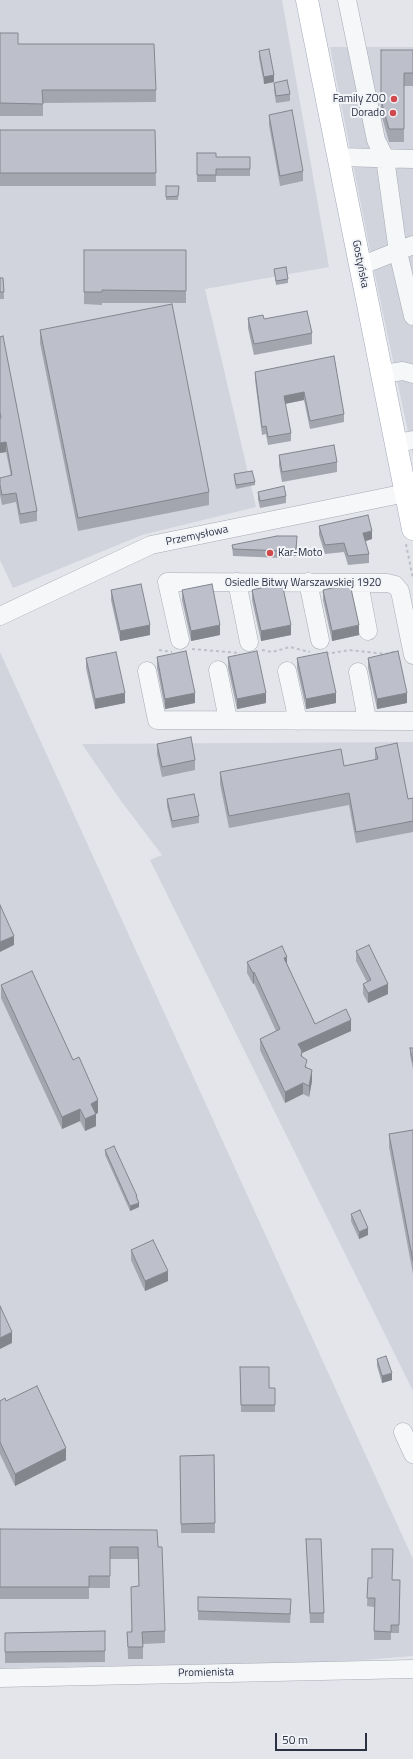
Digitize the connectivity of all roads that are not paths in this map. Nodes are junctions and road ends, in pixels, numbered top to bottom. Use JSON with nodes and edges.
{"nodes":[{"id":1,"x":307,"y":0,"type":"edge"},
{"id":2,"x":347,"y":0,"type":"edge"},
{"id":3,"x":338,"y":157,"type":"junction"},
{"id":4,"x":385,"y":158,"type":"junction"},
{"id":5,"x":413,"y":159,"type":"edge"},
{"id":6,"x":405,"y":249,"type":"edge"},
{"id":7,"x":360,"y":266,"type":"junction"},
{"id":8,"x":413,"y":316,"type":"edge"},
{"id":9,"x":382,"y":374,"type":"junction"},
{"id":10,"x":413,"y":374,"type":"edge"},
{"id":11,"x":405,"y":442,"type":"edge"},
{"id":12,"x":406,"y":493,"type":"junction"},
{"id":13,"x":413,"y":529,"type":"edge"},
{"id":14,"x":237,"y":582,"type":"junction"},
{"id":15,"x":308,"y":582,"type":"junction"},
{"id":16,"x":359,"y":583,"type":"junction"},
{"id":17,"x":0,"y":616,"type":"edge"},
{"id":18,"x":410,"y":625,"type":"edge"},
{"id":19,"x":368,"y":631,"type":"dead end"},
{"id":20,"x":180,"y":647,"type":"road end"},
{"id":21,"x":250,"y":648,"type":"road end"},
{"id":22,"x":319,"y":649,"type":"road end"},
{"id":23,"x":412,"y":652,"type":"edge"},
{"id":24,"x":218,"y":670,"type":"dead end"},
{"id":25,"x":147,"y":671,"type":"dead end"},
{"id":26,"x":287,"y":671,"type":"dead end"},
{"id":27,"x":358,"y":672,"type":"dead end"},
{"id":28,"x":228,"y":720,"type":"junction"},
{"id":29,"x":298,"y":720,"type":"junction"},
{"id":30,"x":367,"y":720,"type":"junction"},
{"id":31,"x":413,"y":721,"type":"edge"},
{"id":32,"x":403,"y":1432,"type":"dead end"},
{"id":33,"x":413,"y":1454,"type":"edge"},
{"id":34,"x":413,"y":1669,"type":"edge"},
{"id":35,"x":0,"y":1678,"type":"edge"}],
"edges":[{"from":1,"to":3,"type":"main road","name":"Gostyńska"},
{"from":2,"to":4,"type":"street"},
{"from":3,"to":4,"type":"street"},
{"from":3,"to":7,"type":"main road","name":"Gostyńska"},
{"from":4,"to":5,"type":"street"},
{"from":4,"to":6,"type":"street"},
{"from":6,"to":7,"type":"street"},
{"from":6,"to":8,"type":"street"},
{"from":7,"to":9,"type":"main road","name":"Gostyńska"},
{"from":9,"to":10,"type":"street"},
{"from":9,"to":11,"type":"main road","name":"Gostyńska"},
{"from":11,"to":12,"type":"main road","name":"Gostyńska"},
{"from":12,"to":13,"type":"main road","name":"Gostyńska"},
{"from":12,"to":17,"type":"street","name":"Przemysłowa"},
{"from":14,"to":15,"type":"street","name":"Osiedle Bitwy Warszawskiej 1920"},
{"from":14,"to":20,"type":"street","name":"Osiedle Bitwy Warszawskiej 1920"},
{"from":14,"to":21,"type":"street"},
{"from":15,"to":16,"type":"street","name":"Osiedle Bitwy Warszawskiej 1920"},
{"from":15,"to":22,"type":"street"},
{"from":16,"to":18,"type":"street","name":"Osiedle Bitwy Warszawskiej 1920"},
{"from":16,"to":19,"type":"street"},
{"from":18,"to":23,"type":"street","name":"Osiedle Bitwy Warszawskiej 1920"},
{"from":24,"to":28,"type":"street"},
{"from":25,"to":28,"type":"street"},
{"from":26,"to":29,"type":"street"},
{"from":27,"to":30,"type":"street"},
{"from":28,"to":29,"type":"street"},
{"from":29,"to":30,"type":"street"},
{"from":30,"to":31,"type":"street"},
{"from":32,"to":33,"type":"street"},
{"from":34,"to":35,"type":"street","name":"Promienista"}]}
